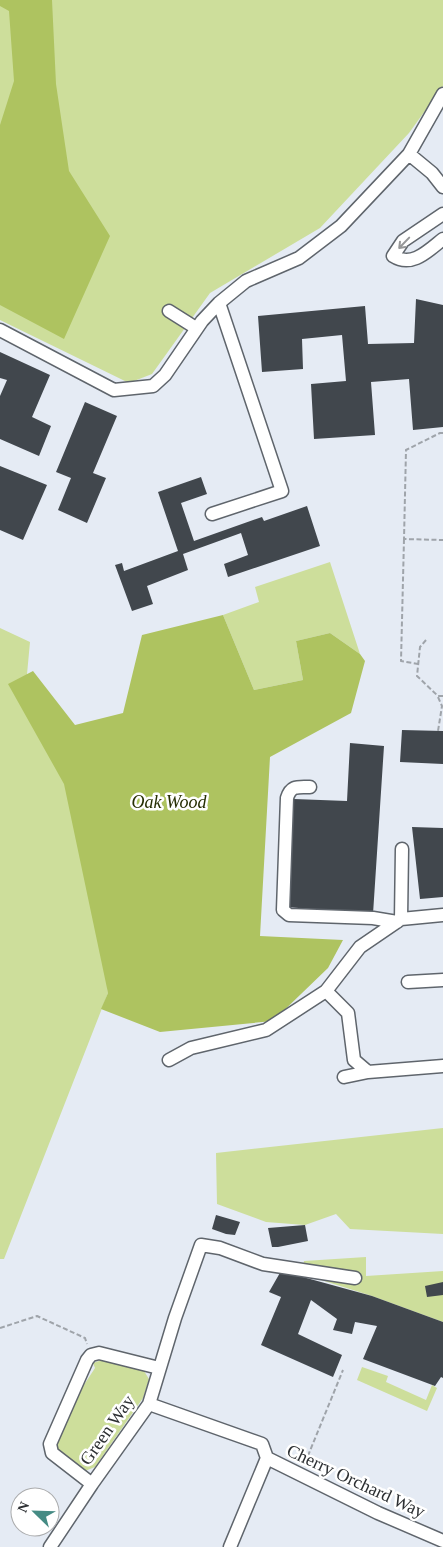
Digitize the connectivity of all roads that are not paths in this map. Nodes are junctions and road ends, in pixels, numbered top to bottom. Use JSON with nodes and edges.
{"nodes":[{"id":1,"x":443,"y":94,"type":"edge"},
{"id":2,"x":409,"y":154,"type":"junction"},
{"id":3,"x":443,"y":187,"type":"edge"},
{"id":4,"x":443,"y":214,"type":"edge"},
{"id":5,"x":438,"y":243,"type":"edge"},
{"id":6,"x":443,"y":256,"type":"edge"},
{"id":7,"x":219,"y":303,"type":"junction"},
{"id":8,"x":169,"y":311,"type":"dead end"},
{"id":9,"x":196,"y":328,"type":"junction"},
{"id":10,"x":0,"y":330,"type":"edge"},
{"id":11,"x":212,"y":514,"type":"dead end"},
{"id":12,"x":310,"y":787,"type":"dead end"},
{"id":13,"x":402,"y":850,"type":"dead end"},
{"id":14,"x":443,"y":916,"type":"edge"},
{"id":15,"x":399,"y":920,"type":"junction"},
{"id":16,"x":443,"y":980,"type":"edge"},
{"id":17,"x":408,"y":982,"type":"dead end"},
{"id":18,"x":326,"y":991,"type":"junction"},
{"id":19,"x":170,"y":1060,"type":"dead end"},
{"id":20,"x":443,"y":1066,"type":"edge"},
{"id":21,"x":368,"y":1072,"type":"junction"},
{"id":22,"x":344,"y":1077,"type":"dead end"},
{"id":23,"x":355,"y":1278,"type":"dead end"},
{"id":24,"x":159,"y":1368,"type":"junction"},
{"id":25,"x":149,"y":1404,"type":"junction"},
{"id":26,"x":267,"y":1458,"type":"junction"},
{"id":27,"x":92,"y":1484,"type":"junction"},
{"id":28,"x":443,"y":1541,"type":"edge"},
{"id":29,"x":50,"y":1547,"type":"edge"},
{"id":30,"x":230,"y":1547,"type":"edge"}],
"edges":[{"from":1,"to":2,"type":"street"},
{"from":2,"to":3,"type":"street"},
{"from":2,"to":7,"type":"street"},
{"from":4,"to":5,"type":"street","one_way":true},
{"from":5,"to":6,"type":"street"},
{"from":7,"to":9,"type":"street"},
{"from":7,"to":11,"type":"street"},
{"from":8,"to":9,"type":"street"},
{"from":9,"to":10,"type":"street"},
{"from":12,"to":15,"type":"street"},
{"from":13,"to":15,"type":"street"},
{"from":14,"to":15,"type":"street"},
{"from":15,"to":18,"type":"street"},
{"from":16,"to":17,"type":"street"},
{"from":18,"to":19,"type":"street"},
{"from":18,"to":21,"type":"street"},
{"from":20,"to":21,"type":"street"},
{"from":21,"to":22,"type":"street"},
{"from":23,"to":24,"type":"street","name":"Green Way"},
{"from":24,"to":25,"type":"street","name":"Green Way"},
{"from":24,"to":27,"type":"street","name":"Green Way"},
{"from":25,"to":26,"type":"street","name":"Cherry Orchard Way"},
{"from":25,"to":27,"type":"street","name":"Green Way"},
{"from":26,"to":28,"type":"street","name":"Cherry Orchard Way"},
{"from":26,"to":30,"type":"street"},
{"from":27,"to":29,"type":"street","name":"Green Way"}]}
